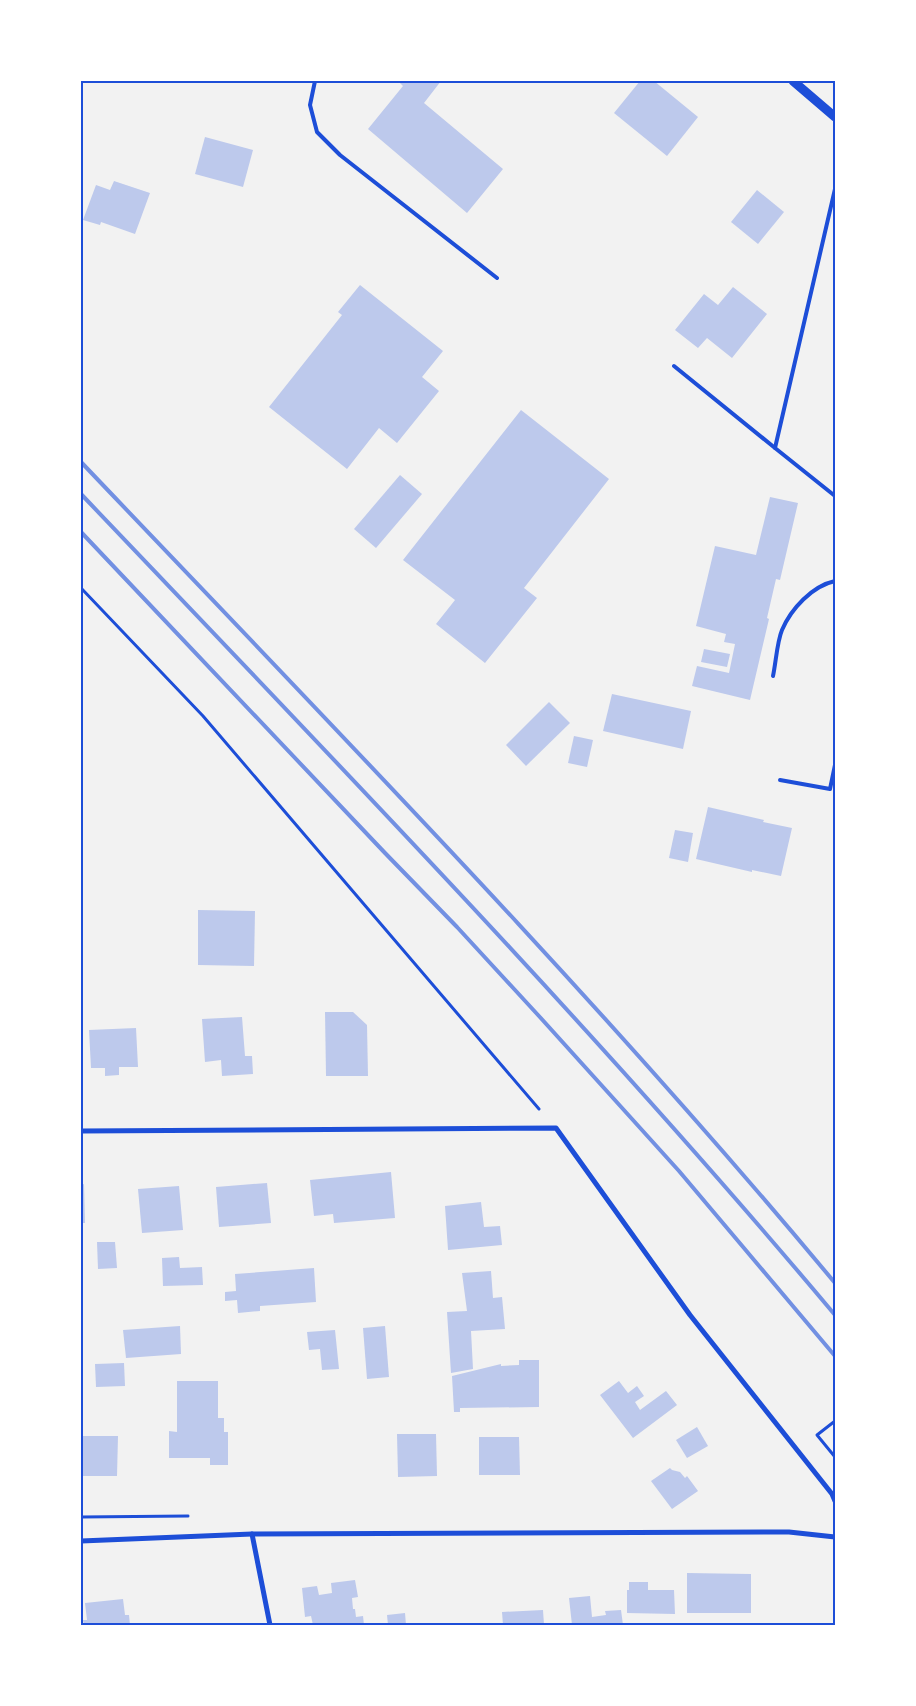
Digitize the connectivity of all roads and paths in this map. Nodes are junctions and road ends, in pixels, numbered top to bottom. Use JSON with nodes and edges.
{"nodes":[{"id":1,"x":315,"y":81,"type":"edge"},
{"id":2,"x":793,"y":81,"type":"edge"},
{"id":3,"x":835,"y":117,"type":"edge"},
{"id":4,"x":835,"y":189,"type":"edge"},
{"id":5,"x":497,"y":278,"type":"dead end"},
{"id":6,"x":674,"y":366,"type":"dead end"},
{"id":7,"x":775,"y":448,"type":"junction"},
{"id":8,"x":835,"y":496,"type":"edge"},
{"id":9,"x":835,"y":581,"type":"edge"},
{"id":10,"x":81,"y":588,"type":"edge"},
{"id":11,"x":773,"y":676,"type":"dead end"},
{"id":12,"x":835,"y":765,"type":"edge"},
{"id":13,"x":780,"y":780,"type":"dead end"},
{"id":14,"x":556,"y":1128,"type":"junction"},
{"id":15,"x":81,"y":1131,"type":"edge"},
{"id":16,"x":835,"y":1420,"type":"edge"},
{"id":17,"x":835,"y":1457,"type":"edge"},
{"id":18,"x":835,"y":1501,"type":"edge"},
{"id":19,"x":252,"y":1534,"type":"junction"},
{"id":20,"x":835,"y":1537,"type":"edge"},
{"id":21,"x":81,"y":1541,"type":"edge"},
{"id":22,"x":270,"y":1625,"type":"edge"}],
"edges":[{"from":1,"to":5,"type":"lane"},
{"from":2,"to":3,"type":"street"},
{"from":4,"to":7,"type":"lane"},
{"from":6,"to":7,"type":"lane"},
{"from":7,"to":8,"type":"lane"},
{"from":9,"to":11,"type":"lane"},
{"from":10,"to":14,"type":"path"},
{"from":12,"to":13,"type":"lane"},
{"from":14,"to":15,"type":"street"},
{"from":14,"to":18,"type":"street"},
{"from":16,"to":17,"type":"path"},
{"from":19,"to":20,"type":"street"},
{"from":19,"to":21,"type":"street"},
{"from":19,"to":22,"type":"street"}]}
